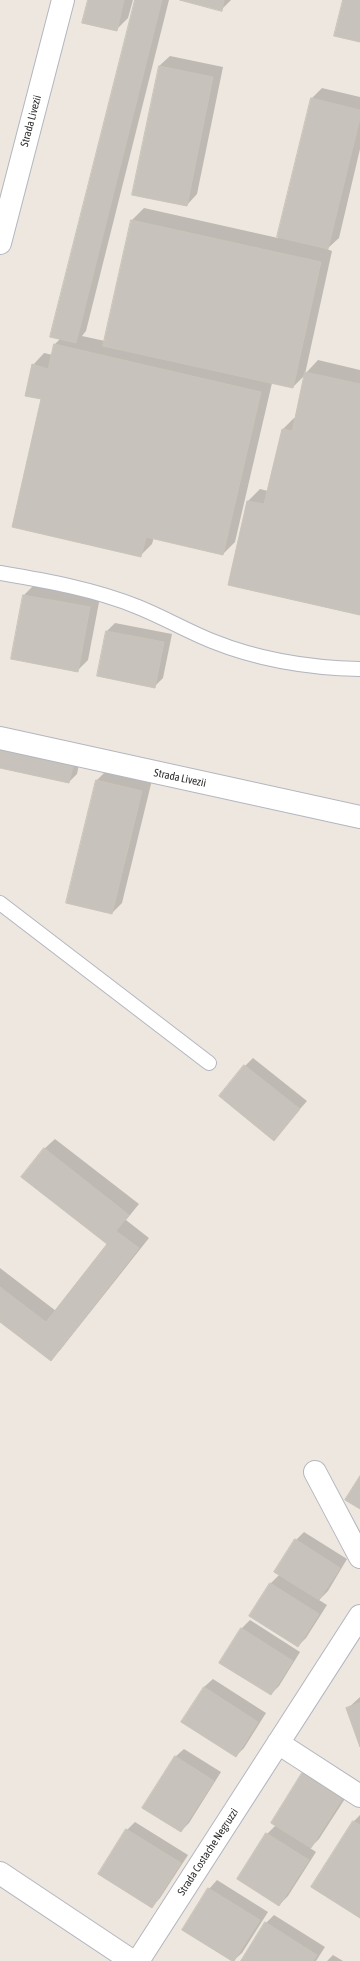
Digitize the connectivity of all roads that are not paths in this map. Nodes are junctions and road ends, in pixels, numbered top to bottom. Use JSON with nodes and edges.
{"nodes":[{"id":1,"x":63,"y":0,"type":"edge"},
{"id":2,"x":0,"y":238,"type":"edge"},
{"id":3,"x":0,"y":574,"type":"edge"},
{"id":4,"x":360,"y":669,"type":"edge"},
{"id":5,"x":0,"y":738,"type":"edge"},
{"id":6,"x":360,"y":817,"type":"edge"},
{"id":7,"x":0,"y":903,"type":"edge"},
{"id":8,"x":209,"y":1063,"type":"dead end"},
{"id":9,"x":315,"y":1472,"type":"dead end"},
{"id":10,"x":360,"y":1557,"type":"edge"},
{"id":11,"x":360,"y":1616,"type":"edge"},
{"id":12,"x":278,"y":1743,"type":"junction"},
{"id":13,"x":360,"y":1796,"type":"edge"},
{"id":14,"x":0,"y":1873,"type":"edge"},
{"id":15,"x":132,"y":1961,"type":"edge"},
{"id":16,"x":138,"y":1961,"type":"edge"}],
"edges":[{"from":1,"to":2,"type":"street","name":"Strada Livezii"},
{"from":3,"to":4,"type":"lane"},
{"from":5,"to":6,"type":"street","name":"Strada Livezii"},
{"from":7,"to":8,"type":"lane"},
{"from":9,"to":10,"type":"street"},
{"from":11,"to":12,"type":"street","name":"Strada Costache Negruzzi"},
{"from":12,"to":13,"type":"street"},
{"from":12,"to":16,"type":"street","name":"Strada Costache Negruzzi"},
{"from":14,"to":15,"type":"street"}]}
